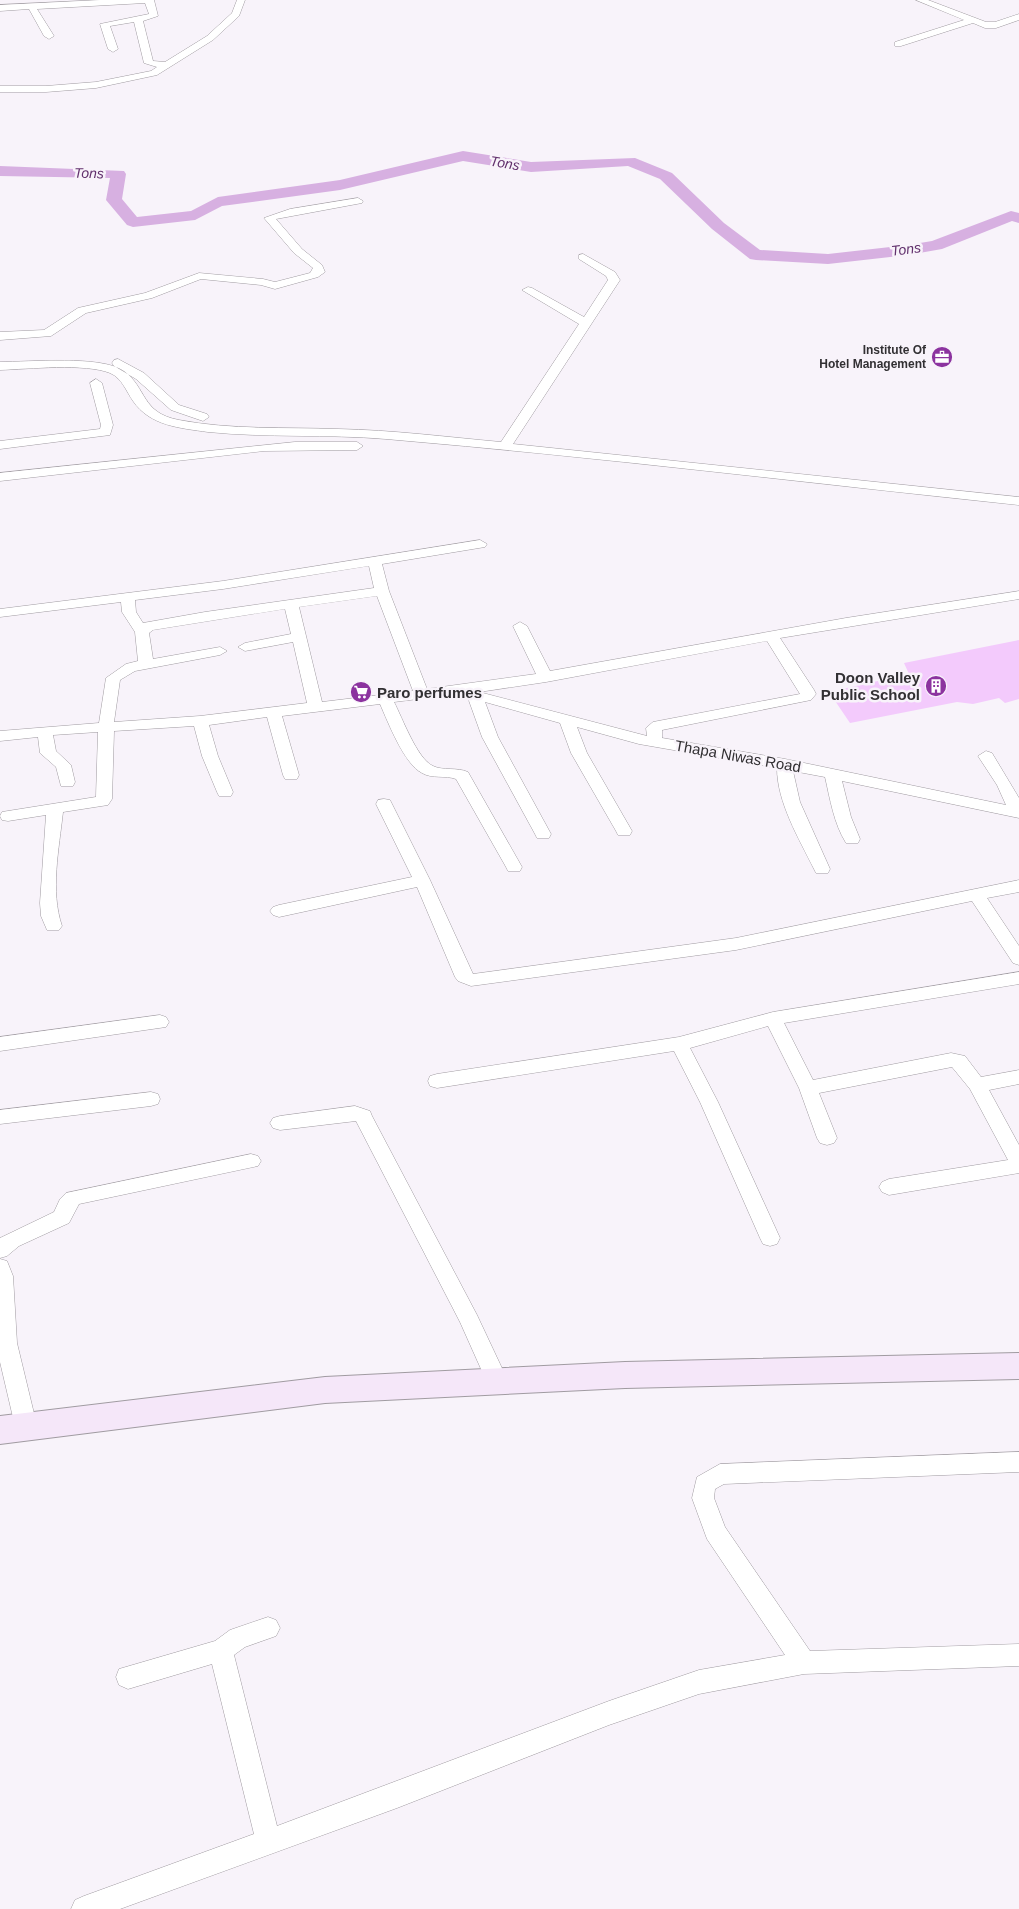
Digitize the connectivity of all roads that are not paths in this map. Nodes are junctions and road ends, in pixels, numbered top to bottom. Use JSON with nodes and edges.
{"nodes":[{"id":1,"x":149,"y":0,"type":"edge"},
{"id":2,"x":241,"y":0,"type":"edge"},
{"id":3,"x":920,"y":0,"type":"edge"},
{"id":4,"x":32,"y":7,"type":"junction"},
{"id":5,"x":0,"y":8,"type":"edge"},
{"id":6,"x":1019,"y":17,"type":"edge"},
{"id":7,"x":138,"y":18,"type":"junction"},
{"id":8,"x":971,"y":20,"type":"junction"},
{"id":9,"x":49,"y":36,"type":"dead end"},
{"id":10,"x":898,"y":44,"type":"dead end"},
{"id":11,"x":113,"y":49,"type":"dead end"},
{"id":12,"x":168,"y":65,"type":"junction"},
{"id":13,"x":0,"y":89,"type":"edge"},
{"id":14,"x":358,"y":201,"type":"dead end"},
{"id":15,"x":583,"y":257,"type":"dead end"},
{"id":16,"x":528,"y":290,"type":"dead end"},
{"id":17,"x":587,"y":323,"type":"junction"},
{"id":18,"x":0,"y":336,"type":"edge"},
{"id":19,"x":0,"y":360,"type":"edge"},
{"id":20,"x":0,"y":366,"type":"edge"},
{"id":21,"x":96,"y":383,"type":"dead end"},
{"id":22,"x":506,"y":444,"type":"junction"},
{"id":23,"x":0,"y":445,"type":"edge"},
{"id":24,"x":357,"y":446,"type":"dead end"},
{"id":25,"x":0,"y":477,"type":"edge"},
{"id":26,"x":895,"y":484,"type":"junction"},
{"id":27,"x":1019,"y":494,"type":"edge"},
{"id":28,"x":1019,"y":501,"type":"edge"},
{"id":29,"x":480,"y":544,"type":"dead end"},
{"id":30,"x":374,"y":560,"type":"junction"},
{"id":31,"x":382,"y":591,"type":"junction"},
{"id":32,"x":1019,"y":595,"type":"edge"},
{"id":33,"x":128,"y":597,"type":"junction"},
{"id":34,"x":291,"y":604,"type":"junction"},
{"id":35,"x":0,"y":613,"type":"edge"},
{"id":36,"x":520,"y":626,"type":"dead end"},
{"id":37,"x":142,"y":632,"type":"junction"},
{"id":38,"x":771,"y":636,"type":"junction"},
{"id":39,"x":298,"y":638,"type":"junction"},
{"id":40,"x":245,"y":647,"type":"dead end"},
{"id":41,"x":220,"y":652,"type":"dead end"},
{"id":42,"x":146,"y":664,"type":"junction"},
{"id":43,"x":546,"y":678,"type":"junction"},
{"id":44,"x":459,"y":690,"type":"junction"},
{"id":45,"x":421,"y":693,"type":"junction"},
{"id":46,"x":475,"y":696,"type":"junction"},
{"id":47,"x":384,"y":697,"type":"junction"},
{"id":48,"x":315,"y":706,"type":"junction"},
{"id":49,"x":273,"y":712,"type":"junction"},
{"id":50,"x":567,"y":720,"type":"junction"},
{"id":51,"x":200,"y":721,"type":"junction"},
{"id":52,"x":106,"y":726,"type":"junction"},
{"id":53,"x":45,"y":731,"type":"junction"},
{"id":54,"x":0,"y":736,"type":"edge"},
{"id":55,"x":655,"y":742,"type":"junction"},
{"id":56,"x":986,"y":756,"type":"dead end"},
{"id":57,"x":785,"y":764,"type":"junction"},
{"id":58,"x":832,"y":774,"type":"junction"},
{"id":59,"x":291,"y":775,"type":"dead end"},
{"id":60,"x":67,"y":782,"type":"dead end"},
{"id":61,"x":226,"y":792,"type":"dead end"},
{"id":62,"x":384,"y":804,"type":"dead end"},
{"id":63,"x":55,"y":810,"type":"junction"},
{"id":64,"x":1018,"y":812,"type":"edge"},
{"id":65,"x":8,"y":816,"type":"dead end"},
{"id":66,"x":624,"y":831,"type":"dead end"},
{"id":67,"x":543,"y":834,"type":"dead end"},
{"id":68,"x":852,"y":839,"type":"dead end"},
{"id":69,"x":514,"y":867,"type":"dead end"},
{"id":70,"x":822,"y":869,"type":"dead end"},
{"id":71,"x":422,"y":880,"type":"junction"},
{"id":72,"x":1019,"y":886,"type":"edge"},
{"id":73,"x":976,"y":895,"type":"junction"},
{"id":74,"x":279,"y":911,"type":"dead end"},
{"id":75,"x":53,"y":926,"type":"dead end"},
{"id":76,"x":1019,"y":958,"type":"edge"},
{"id":77,"x":1019,"y":978,"type":"edge"},
{"id":78,"x":773,"y":1018,"type":"junction"},
{"id":79,"x":160,"y":1022,"type":"dead end"},
{"id":80,"x":0,"y":1044,"type":"edge"},
{"id":81,"x":679,"y":1044,"type":"junction"},
{"id":82,"x":1019,"y":1077,"type":"edge"},
{"id":83,"x":436,"y":1081,"type":"dead end"},
{"id":84,"x":977,"y":1085,"type":"junction"},
{"id":85,"x":808,"y":1088,"type":"junction"},
{"id":86,"x":150,"y":1099,"type":"dead end"},
{"id":87,"x":0,"y":1117,"type":"edge"},
{"id":88,"x":280,"y":1123,"type":"dead end"},
{"id":89,"x":827,"y":1138,"type":"dead end"},
{"id":90,"x":251,"y":1161,"type":"dead end"},
{"id":91,"x":1019,"y":1165,"type":"edge"},
{"id":92,"x":889,"y":1187,"type":"dead end"},
{"id":93,"x":770,"y":1238,"type":"dead end"},
{"id":94,"x":0,"y":1250,"type":"edge"},
{"id":95,"x":0,"y":1267,"type":"edge"},
{"id":96,"x":1019,"y":1366,"type":"edge"},
{"id":97,"x":497,"y":1381,"type":"junction"},
{"id":98,"x":13,"y":1428,"type":"edge"},
{"id":99,"x":1019,"y":1462,"type":"edge"},
{"id":100,"x":268,"y":1628,"type":"dead end"},
{"id":101,"x":221,"y":1650,"type":"junction"},
{"id":102,"x":1019,"y":1654,"type":"edge"},
{"id":103,"x":804,"y":1664,"type":"junction"},
{"id":104,"x":128,"y":1677,"type":"dead end"},
{"id":105,"x":268,"y":1841,"type":"junction"},
{"id":106,"x":84,"y":1909,"type":"edge"}],
"edges":[{"from":1,"to":4,"type":"street"},
{"from":1,"to":7,"type":"street"},
{"from":2,"to":12,"type":"street"},
{"from":3,"to":8,"type":"street"},
{"from":4,"to":5,"type":"street"},
{"from":4,"to":9,"type":"street"},
{"from":6,"to":8,"type":"street"},
{"from":7,"to":11,"type":"street"},
{"from":7,"to":12,"type":"street"},
{"from":8,"to":10,"type":"street"},
{"from":12,"to":13,"type":"street"},
{"from":14,"to":18,"type":"street"},
{"from":15,"to":17,"type":"street"},
{"from":16,"to":17,"type":"street"},
{"from":17,"to":22,"type":"street"},
{"from":19,"to":22,"type":"street"},
{"from":20,"to":22,"type":"street"},
{"from":21,"to":23,"type":"street"},
{"from":22,"to":26,"type":"street"},
{"from":24,"to":25,"type":"street"},
{"from":26,"to":27,"type":"street"},
{"from":26,"to":28,"type":"street"},
{"from":29,"to":30,"type":"street"},
{"from":30,"to":31,"type":"street"},
{"from":30,"to":33,"type":"street"},
{"from":31,"to":34,"type":"street"},
{"from":31,"to":45,"type":"street"},
{"from":32,"to":38,"type":"street"},
{"from":33,"to":35,"type":"street"},
{"from":33,"to":37,"type":"street"},
{"from":34,"to":37,"type":"street"},
{"from":34,"to":39,"type":"street"},
{"from":36,"to":43,"type":"street"},
{"from":37,"to":42,"type":"street"},
{"from":38,"to":43,"type":"street"},
{"from":38,"to":55,"type":"street"},
{"from":39,"to":40,"type":"street"},
{"from":39,"to":48,"type":"street"},
{"from":41,"to":42,"type":"street"},
{"from":42,"to":52,"type":"street"},
{"from":43,"to":44,"type":"street"},
{"from":44,"to":45,"type":"street"},
{"from":44,"to":46,"type":"street","name":"Thapa Niwas Road"},
{"from":45,"to":47,"type":"street"},
{"from":46,"to":50,"type":"street","name":"Thapa Niwas Road"},
{"from":46,"to":67,"type":"street"},
{"from":47,"to":48,"type":"street"},
{"from":47,"to":69,"type":"street"},
{"from":48,"to":49,"type":"street"},
{"from":49,"to":51,"type":"street"},
{"from":49,"to":59,"type":"street"},
{"from":50,"to":55,"type":"street","name":"Thapa Niwas Road"},
{"from":50,"to":66,"type":"street"},
{"from":51,"to":52,"type":"street"},
{"from":51,"to":61,"type":"street"},
{"from":52,"to":53,"type":"street"},
{"from":52,"to":63,"type":"street"},
{"from":53,"to":54,"type":"street"},
{"from":53,"to":60,"type":"street"},
{"from":55,"to":57,"type":"street","name":"Thapa Niwas Road"},
{"from":56,"to":64,"type":"street"},
{"from":57,"to":58,"type":"street","name":"Thapa Niwas Road"},
{"from":57,"to":70,"type":"street"},
{"from":58,"to":64,"type":"street","name":"Thapa Niwas Road"},
{"from":58,"to":68,"type":"street"},
{"from":62,"to":71,"type":"street"},
{"from":63,"to":65,"type":"street"},
{"from":63,"to":75,"type":"street"},
{"from":71,"to":73,"type":"street"},
{"from":71,"to":74,"type":"street"},
{"from":72,"to":73,"type":"street"},
{"from":73,"to":76,"type":"street"},
{"from":77,"to":78,"type":"street"},
{"from":78,"to":81,"type":"street"},
{"from":78,"to":85,"type":"street"},
{"from":79,"to":80,"type":"street"},
{"from":81,"to":83,"type":"street"},
{"from":81,"to":93,"type":"street"},
{"from":82,"to":84,"type":"street"},
{"from":84,"to":85,"type":"street"},
{"from":84,"to":91,"type":"street"},
{"from":85,"to":89,"type":"street"},
{"from":86,"to":87,"type":"street"},
{"from":88,"to":97,"type":"street"},
{"from":90,"to":94,"type":"street"},
{"from":91,"to":92,"type":"street"},
{"from":95,"to":98,"type":"street"},
{"from":96,"to":97,"type":"street"},
{"from":97,"to":98,"type":"street"},
{"from":99,"to":103,"type":"street"},
{"from":100,"to":101,"type":"street"},
{"from":101,"to":104,"type":"street"},
{"from":101,"to":105,"type":"street"},
{"from":102,"to":103,"type":"street"},
{"from":103,"to":105,"type":"street"},
{"from":105,"to":106,"type":"street"}]}
